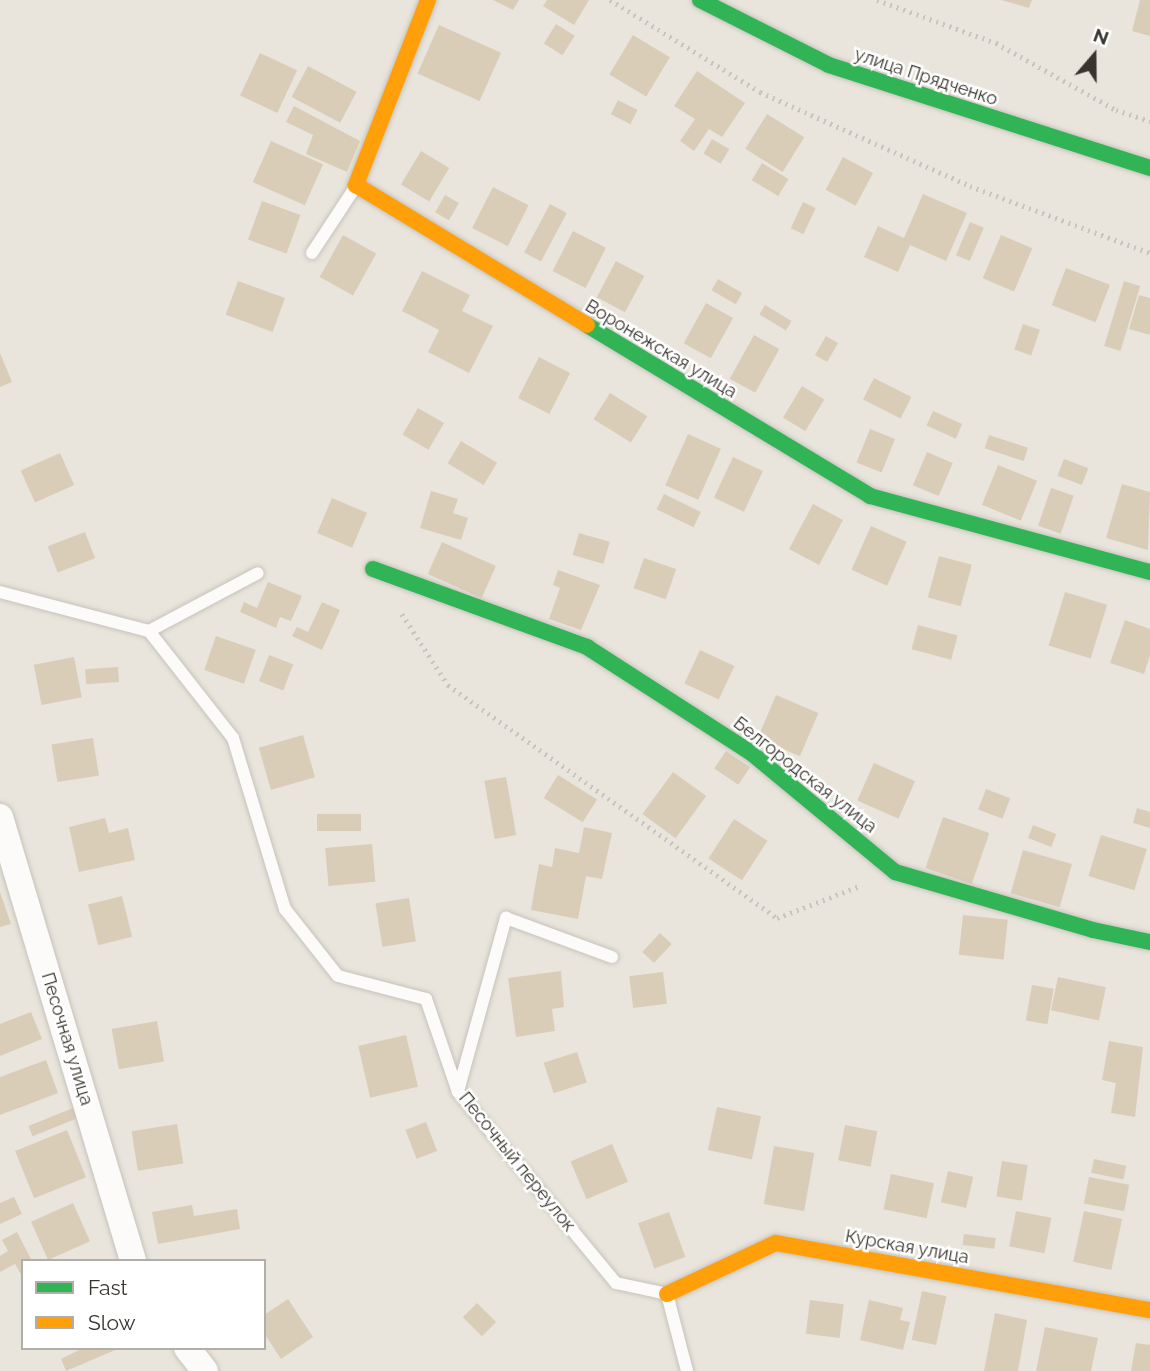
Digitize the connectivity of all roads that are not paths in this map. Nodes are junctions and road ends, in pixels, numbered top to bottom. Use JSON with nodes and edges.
{"nodes":[{"id":1,"x":428,"y":0,"type":"edge"},
{"id":2,"x":700,"y":0,"type":"edge"},
{"id":3,"x":1150,"y":168,"type":"edge"},
{"id":4,"x":356,"y":185,"type":"junction"},
{"id":5,"x":312,"y":253,"type":"dead end"},
{"id":6,"x":373,"y":569,"type":"dead end"},
{"id":7,"x":1150,"y":572,"type":"edge"},
{"id":8,"x":258,"y":573,"type":"dead end"},
{"id":9,"x":0,"y":592,"type":"edge"},
{"id":10,"x":149,"y":631,"type":"junction"},
{"id":11,"x":0,"y":817,"type":"edge"},
{"id":12,"x":1150,"y":942,"type":"edge"},
{"id":13,"x":612,"y":957,"type":"dead end"},
{"id":14,"x":458,"y":1092,"type":"junction"},
{"id":15,"x":132,"y":1259,"type":"edge"},
{"id":16,"x":667,"y":1294,"type":"junction"},
{"id":17,"x":1150,"y":1310,"type":"edge"},
{"id":18,"x":189,"y":1350,"type":"edge"},
{"id":19,"x":205,"y":1371,"type":"edge"},
{"id":20,"x":687,"y":1371,"type":"edge"}],
"edges":[{"from":1,"to":4,"type":"street"},
{"from":2,"to":3,"type":"street","name":"улица Прядченко"},
{"from":4,"to":5,"type":"lane"},
{"from":4,"to":7,"type":"street","name":"Воронежская улица"},
{"from":6,"to":12,"type":"street","name":"Белгородская улица"},
{"from":8,"to":10,"type":"lane"},
{"from":9,"to":10,"type":"lane"},
{"from":10,"to":14,"type":"lane","name":"Песочный переулок"},
{"from":11,"to":15,"type":"street","name":"Песочная улица"},
{"from":13,"to":14,"type":"lane"},
{"from":14,"to":16,"type":"lane","name":"Песочный переулок"},
{"from":16,"to":17,"type":"street","name":"Курская улица"},
{"from":16,"to":20,"type":"lane"},
{"from":18,"to":19,"type":"street"}]}
